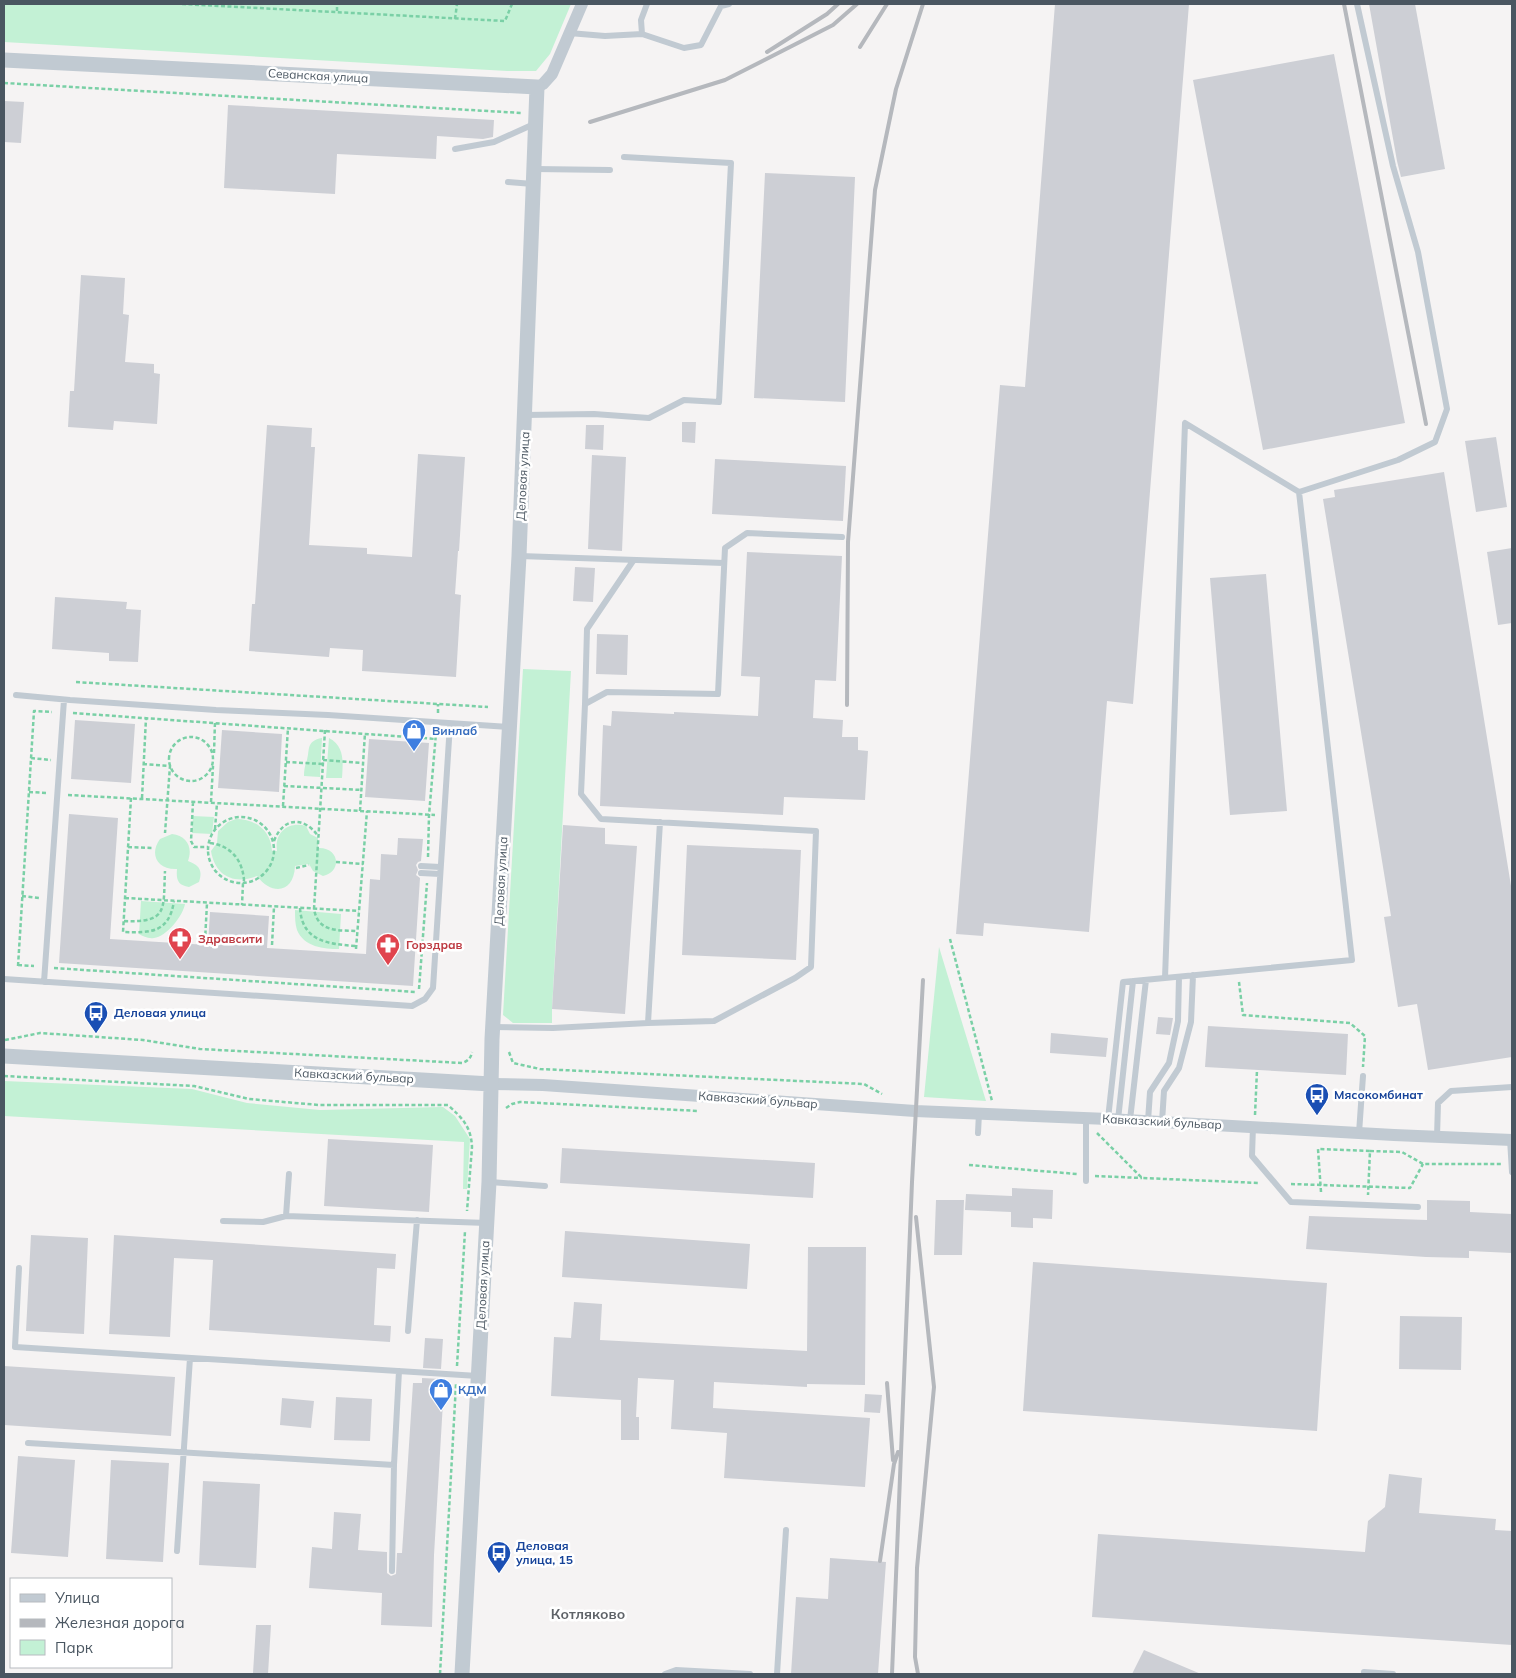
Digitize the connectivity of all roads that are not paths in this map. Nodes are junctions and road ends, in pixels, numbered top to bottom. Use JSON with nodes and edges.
{"nodes":[{"id":1,"x":582,"y":4,"type":"edge"},
{"id":2,"x":647,"y":4,"type":"edge"},
{"id":3,"x":729,"y":4,"type":"edge"},
{"id":4,"x":1357,"y":4,"type":"edge"},
{"id":5,"x":569,"y":33,"type":"junction"},
{"id":6,"x":642,"y":34,"type":"junction"},
{"id":7,"x":4,"y":60,"type":"edge"},
{"id":8,"x":537,"y":87,"type":"junction"},
{"id":9,"x":535,"y":118,"type":"junction"},
{"id":10,"x":455,"y":149,"type":"dead end"},
{"id":11,"x":624,"y":157,"type":"dead end"},
{"id":12,"x":610,"y":170,"type":"dead end"},
{"id":13,"x":533,"y":177,"type":"junction"},
{"id":14,"x":508,"y":182,"type":"dead end"},
{"id":15,"x":525,"y":415,"type":"junction"},
{"id":16,"x":1299,"y":492,"type":"junction"},
{"id":17,"x":842,"y":537,"type":"dead end"},
{"id":18,"x":519,"y":556,"type":"junction"},
{"id":19,"x":633,"y":561,"type":"junction"},
{"id":20,"x":724,"y":563,"type":"junction"},
{"id":21,"x":16,"y":695,"type":"dead end"},
{"id":22,"x":64,"y":700,"type":"junction"},
{"id":23,"x":585,"y":704,"type":"junction"},
{"id":24,"x":450,"y":724,"type":"junction"},
{"id":25,"x":509,"y":727,"type":"junction"},
{"id":26,"x":660,"y":822,"type":"junction"},
{"id":27,"x":424,"y":870,"type":"road end"},
{"id":28,"x":440,"y":871,"type":"junction"},
{"id":29,"x":1193,"y":975,"type":"junction"},
{"id":30,"x":1179,"y":977,"type":"junction"},
{"id":31,"x":1165,"y":978,"type":"junction"},
{"id":32,"x":4,"y":979,"type":"edge"},
{"id":33,"x":1146,"y":980,"type":"junction"},
{"id":34,"x":1133,"y":981,"type":"junction"},
{"id":35,"x":44,"y":982,"type":"junction"},
{"id":36,"x":648,"y":1023,"type":"junction"},
{"id":37,"x":493,"y":1027,"type":"junction"},
{"id":38,"x":4,"y":1056,"type":"edge"},
{"id":39,"x":1106,"y":1070,"type":"dead end"},
{"id":40,"x":1114,"y":1071,"type":"junction"},
{"id":41,"x":1363,"y":1076,"type":"road end"},
{"id":42,"x":491,"y":1084,"type":"junction"},
{"id":43,"x":1512,"y":1087,"type":"edge"},
{"id":44,"x":980,"y":1113,"type":"junction"},
{"id":45,"x":1086,"y":1118,"type":"junction"},
{"id":46,"x":1119,"y":1120,"type":"junction"},
{"id":47,"x":1148,"y":1121,"type":"junction"},
{"id":48,"x":1162,"y":1122,"type":"junction"},
{"id":49,"x":1253,"y":1126,"type":"junction"},
{"id":50,"x":978,"y":1133,"type":"dead end"},
{"id":51,"x":1359,"y":1133,"type":"junction"},
{"id":52,"x":1438,"y":1136,"type":"junction"},
{"id":53,"x":1511,"y":1140,"type":"edge"},
{"id":54,"x":1511,"y":1164,"type":"edge"},
{"id":55,"x":1512,"y":1172,"type":"edge"},
{"id":56,"x":289,"y":1174,"type":"dead end"},
{"id":57,"x":1086,"y":1178,"type":"road end"},
{"id":58,"x":489,"y":1182,"type":"junction"},
{"id":59,"x":545,"y":1186,"type":"dead end"},
{"id":60,"x":1418,"y":1207,"type":"dead end"},
{"id":61,"x":286,"y":1216,"type":"junction"},
{"id":62,"x":417,"y":1220,"type":"junction"},
{"id":63,"x":223,"y":1221,"type":"dead end"},
{"id":64,"x":486,"y":1224,"type":"junction"},
{"id":65,"x":19,"y":1268,"type":"dead end"},
{"id":66,"x":408,"y":1331,"type":"dead end"},
{"id":67,"x":190,"y":1358,"type":"junction"},
{"id":68,"x":399,"y":1371,"type":"junction"},
{"id":69,"x":478,"y":1376,"type":"junction"},
{"id":70,"x":28,"y":1443,"type":"dead end"},
{"id":71,"x":184,"y":1452,"type":"junction"},
{"id":72,"x":394,"y":1465,"type":"junction"},
{"id":73,"x":786,"y":1530,"type":"dead end"},
{"id":74,"x":177,"y":1551,"type":"dead end"},
{"id":75,"x":392,"y":1570,"type":"dead end"},
{"id":76,"x":1364,"y":1672,"type":"dead end"},
{"id":77,"x":462,"y":1674,"type":"edge"},
{"id":78,"x":665,"y":1674,"type":"edge"},
{"id":79,"x":750,"y":1674,"type":"edge"},
{"id":80,"x":777,"y":1674,"type":"edge"},
{"id":81,"x":1393,"y":1674,"type":"edge"}],
"edges":[{"from":1,"to":5,"type":"street"},
{"from":2,"to":6,"type":"lane"},
{"from":3,"to":6,"type":"lane"},
{"from":4,"to":16,"type":"lane"},
{"from":5,"to":6,"type":"lane"},
{"from":5,"to":8,"type":"street"},
{"from":7,"to":8,"type":"street","name":"Севанская улица"},
{"from":8,"to":9,"type":"street","name":"Деловая улица"},
{"from":9,"to":10,"type":"lane"},
{"from":9,"to":13,"type":"street","name":"Деловая улица"},
{"from":11,"to":15,"type":"lane"},
{"from":12,"to":13,"type":"lane"},
{"from":13,"to":14,"type":"lane"},
{"from":13,"to":15,"type":"street","name":"Деловая улица"},
{"from":15,"to":18,"type":"street","name":"Деловая улица"},
{"from":16,"to":29,"type":"lane"},
{"from":16,"to":31,"type":"lane"},
{"from":17,"to":20,"type":"lane"},
{"from":18,"to":19,"type":"lane"},
{"from":18,"to":25,"type":"street","name":"Деловая улица"},
{"from":19,"to":20,"type":"lane"},
{"from":19,"to":23,"type":"lane"},
{"from":20,"to":23,"type":"lane"},
{"from":21,"to":22,"type":"lane"},
{"from":22,"to":24,"type":"lane"},
{"from":22,"to":35,"type":"lane"},
{"from":23,"to":26,"type":"lane"},
{"from":24,"to":25,"type":"lane"},
{"from":24,"to":28,"type":"lane"},
{"from":25,"to":37,"type":"street","name":"Деловая улица"},
{"from":26,"to":36,"type":"lane"},
{"from":26,"to":36,"type":"lane"},
{"from":27,"to":28,"type":"lane"},
{"from":28,"to":35,"type":"lane"},
{"from":29,"to":30,"type":"lane"},
{"from":29,"to":48,"type":"lane"},
{"from":30,"to":31,"type":"lane"},
{"from":30,"to":47,"type":"lane"},
{"from":31,"to":33,"type":"lane"},
{"from":32,"to":35,"type":"lane"},
{"from":33,"to":34,"type":"lane"},
{"from":33,"to":46,"type":"lane"},
{"from":34,"to":40,"type":"lane"},
{"from":34,"to":46,"type":"lane"},
{"from":36,"to":37,"type":"lane"},
{"from":37,"to":42,"type":"street","name":"Деловая улица"},
{"from":38,"to":42,"type":"street","name":"Кавказский бульвар"},
{"from":39,"to":40,"type":"lane"},
{"from":40,"to":46,"type":"lane"},
{"from":41,"to":51,"type":"lane"},
{"from":42,"to":44,"type":"street","name":"Кавказский бульвар"},
{"from":42,"to":58,"type":"street","name":"Деловая улица"},
{"from":43,"to":52,"type":"lane"},
{"from":44,"to":45,"type":"street","name":"Кавказский бульвар"},
{"from":44,"to":50,"type":"lane"},
{"from":45,"to":46,"type":"street","name":"Кавказский бульвар"},
{"from":45,"to":57,"type":"lane"},
{"from":46,"to":47,"type":"street","name":"Кавказский бульвар"},
{"from":47,"to":48,"type":"street","name":"Кавказский бульвар"},
{"from":48,"to":49,"type":"street","name":"Кавказский бульвар"},
{"from":49,"to":51,"type":"street","name":"Кавказский бульвар"},
{"from":49,"to":60,"type":"lane"},
{"from":51,"to":52,"type":"street","name":"Кавказский бульвар"},
{"from":52,"to":53,"type":"street","name":"Кавказский бульвар"},
{"from":53,"to":54,"type":"lane"},
{"from":54,"to":55,"type":"lane"},
{"from":56,"to":61,"type":"lane"},
{"from":58,"to":59,"type":"lane"},
{"from":58,"to":64,"type":"street","name":"Деловая улица"},
{"from":61,"to":62,"type":"lane"},
{"from":61,"to":63,"type":"lane"},
{"from":62,"to":64,"type":"lane"},
{"from":62,"to":66,"type":"lane"},
{"from":64,"to":69,"type":"street","name":"Деловая улица"},
{"from":65,"to":67,"type":"lane"},
{"from":67,"to":68,"type":"lane"},
{"from":67,"to":71,"type":"lane"},
{"from":68,"to":69,"type":"lane"},
{"from":68,"to":72,"type":"lane"},
{"from":69,"to":77,"type":"street","name":"Деловая улица"},
{"from":70,"to":71,"type":"lane"},
{"from":71,"to":72,"type":"lane"},
{"from":71,"to":74,"type":"lane"},
{"from":72,"to":75,"type":"lane"},
{"from":73,"to":80,"type":"lane"},
{"from":76,"to":81,"type":"lane"},
{"from":78,"to":79,"type":"lane"}]}
